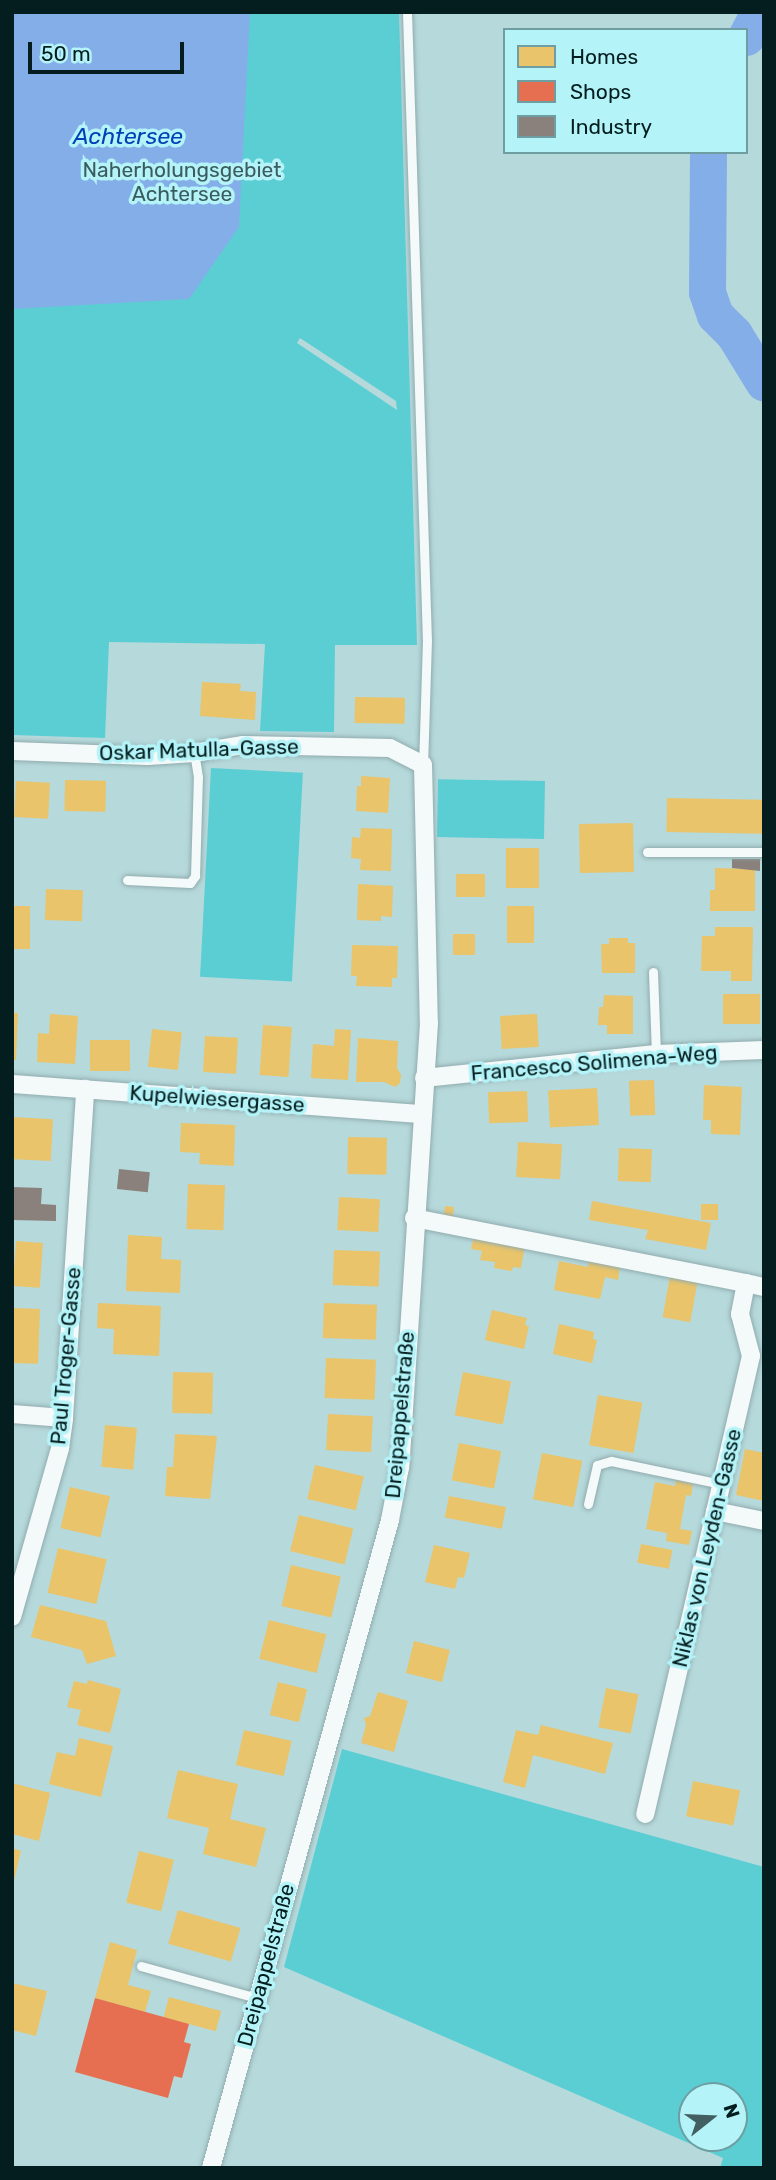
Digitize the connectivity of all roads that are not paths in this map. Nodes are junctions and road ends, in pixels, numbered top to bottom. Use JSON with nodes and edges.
{"nodes":[{"id":1,"x":407,"y":12,"type":"edge"},
{"id":2,"x":12,"y":751,"type":"edge"},
{"id":3,"x":194,"y":753,"type":"junction"},
{"id":4,"x":423,"y":765,"type":"junction"},
{"id":5,"x":647,"y":852,"type":"dead end"},
{"id":6,"x":764,"y":852,"type":"edge"},
{"id":7,"x":127,"y":880,"type":"dead end"},
{"id":8,"x":653,"y":972,"type":"dead end"},
{"id":9,"x":764,"y":1050,"type":"edge"},
{"id":10,"x":656,"y":1054,"type":"junction"},
{"id":11,"x":424,"y":1078,"type":"junction"},
{"id":12,"x":12,"y":1084,"type":"edge"},
{"id":13,"x":85,"y":1090,"type":"junction"},
{"id":14,"x":421,"y":1114,"type":"junction"},
{"id":15,"x":414,"y":1218,"type":"junction"},
{"id":16,"x":755,"y":1285,"type":"edge"},
{"id":17,"x":12,"y":1414,"type":"edge"},
{"id":18,"x":64,"y":1418,"type":"junction"},
{"id":19,"x":721,"y":1484,"type":"junction"},
{"id":20,"x":588,"y":1504,"type":"dead end"},
{"id":21,"x":715,"y":1511,"type":"junction"},
{"id":22,"x":764,"y":1521,"type":"edge"},
{"id":23,"x":12,"y":1617,"type":"edge"},
{"id":24,"x":645,"y":1814,"type":"dead end"},
{"id":25,"x":141,"y":1966,"type":"dead end"},
{"id":26,"x":257,"y":1998,"type":"junction"},
{"id":27,"x":211,"y":2168,"type":"edge"}],
"edges":[{"from":1,"to":4,"type":"lane"},
{"from":2,"to":3,"type":"street","name":"Oskar Matulla-Gasse"},
{"from":3,"to":4,"type":"street","name":"Oskar Matulla-Gasse"},
{"from":3,"to":7,"type":"lane"},
{"from":4,"to":11,"type":"street","name":"Dreipappelstraße"},
{"from":5,"to":6,"type":"lane"},
{"from":8,"to":10,"type":"lane"},
{"from":9,"to":10,"type":"street","name":"Francesco Solimena-Weg"},
{"from":10,"to":11,"type":"street","name":"Francesco Solimena-Weg"},
{"from":11,"to":14,"type":"street","name":"Dreipappelstraße"},
{"from":12,"to":13,"type":"street","name":"Kupelwiesergasse"},
{"from":13,"to":14,"type":"street","name":"Kupelwiesergasse"},
{"from":13,"to":18,"type":"street","name":"Paul Troger-Gasse"},
{"from":14,"to":15,"type":"street","name":"Dreipappelstraße"},
{"from":15,"to":16,"type":"street","name":"Niklas von Leyden-Gasse"},
{"from":15,"to":26,"type":"street","name":"Dreipappelstraße"},
{"from":16,"to":19,"type":"street","name":"Niklas von Leyden-Gasse"},
{"from":17,"to":18,"type":"street"},
{"from":18,"to":23,"type":"street","name":"Paul Troger-Gasse"},
{"from":19,"to":20,"type":"lane"},
{"from":19,"to":21,"type":"street","name":"Niklas von Leyden-Gasse"},
{"from":21,"to":22,"type":"street"},
{"from":21,"to":24,"type":"street","name":"Niklas von Leyden-Gasse"},
{"from":25,"to":26,"type":"lane"},
{"from":26,"to":27,"type":"street","name":"Dreipappelstraße"}]}
